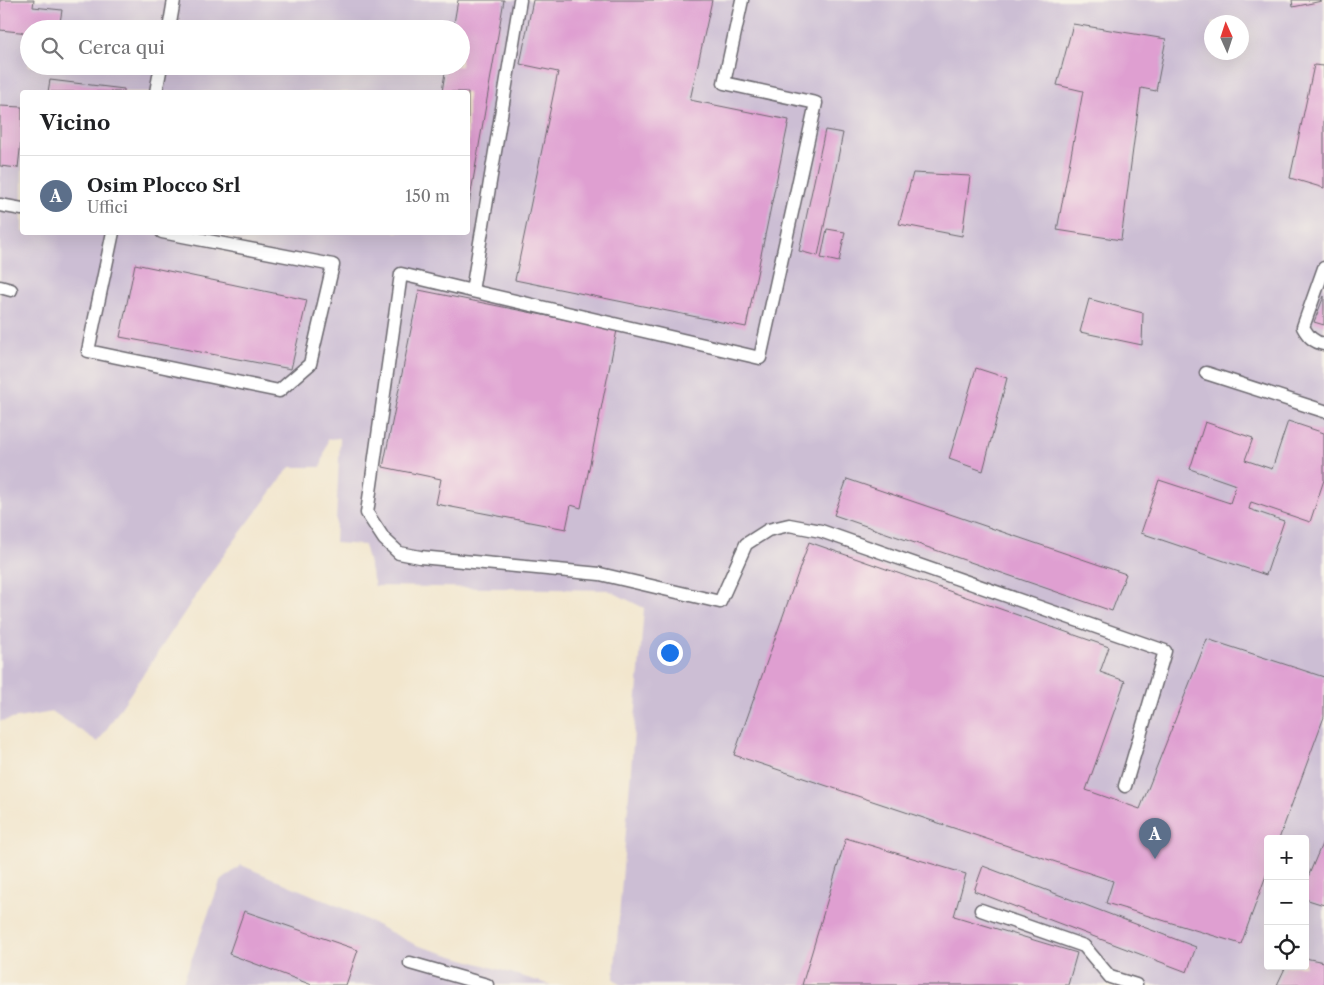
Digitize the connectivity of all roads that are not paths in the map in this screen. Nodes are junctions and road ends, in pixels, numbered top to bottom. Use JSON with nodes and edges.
{"nodes":[{"id":1,"x":174,"y":0,"type":"edge"},
{"id":2,"x":520,"y":0,"type":"edge"},
{"id":3,"x":742,"y":0,"type":"edge"},
{"id":4,"x":171,"y":20,"type":"edge"},
{"id":5,"x":159,"y":75,"type":"edge"},
{"id":6,"x":156,"y":90,"type":"edge"},
{"id":7,"x":0,"y":205,"type":"edge"},
{"id":8,"x":20,"y":208,"type":"edge"},
{"id":9,"x":112,"y":235,"type":"edge"},
{"id":10,"x":178,"y":235,"type":"edge"},
{"id":11,"x":1324,"y":268,"type":"edge"},
{"id":12,"x":472,"y":291,"type":"junction"},
{"id":13,"x":1324,"y":344,"type":"edge"},
{"id":14,"x":1206,"y":373,"type":"dead end"},
{"id":15,"x":1324,"y":411,"type":"edge"},
{"id":16,"x":1125,"y":786,"type":"dead end"},
{"id":17,"x":981,"y":910,"type":"dead end"},
{"id":18,"x":410,"y":964,"type":"dead end"},
{"id":19,"x":487,"y":985,"type":"edge"},
{"id":20,"x":1136,"y":985,"type":"edge"}],
"edges":[{"from":1,"to":4,"type":"lane"},
{"from":2,"to":12,"type":"lane"},
{"from":3,"to":12,"type":"lane"},
{"from":5,"to":6,"type":"lane"},
{"from":7,"to":8,"type":"lane"},
{"from":9,"to":10,"type":"lane"},
{"from":11,"to":13,"type":"lane"},
{"from":12,"to":16,"type":"lane"},
{"from":14,"to":15,"type":"lane"},
{"from":17,"to":20,"type":"lane"},
{"from":18,"to":19,"type":"lane"}]}
